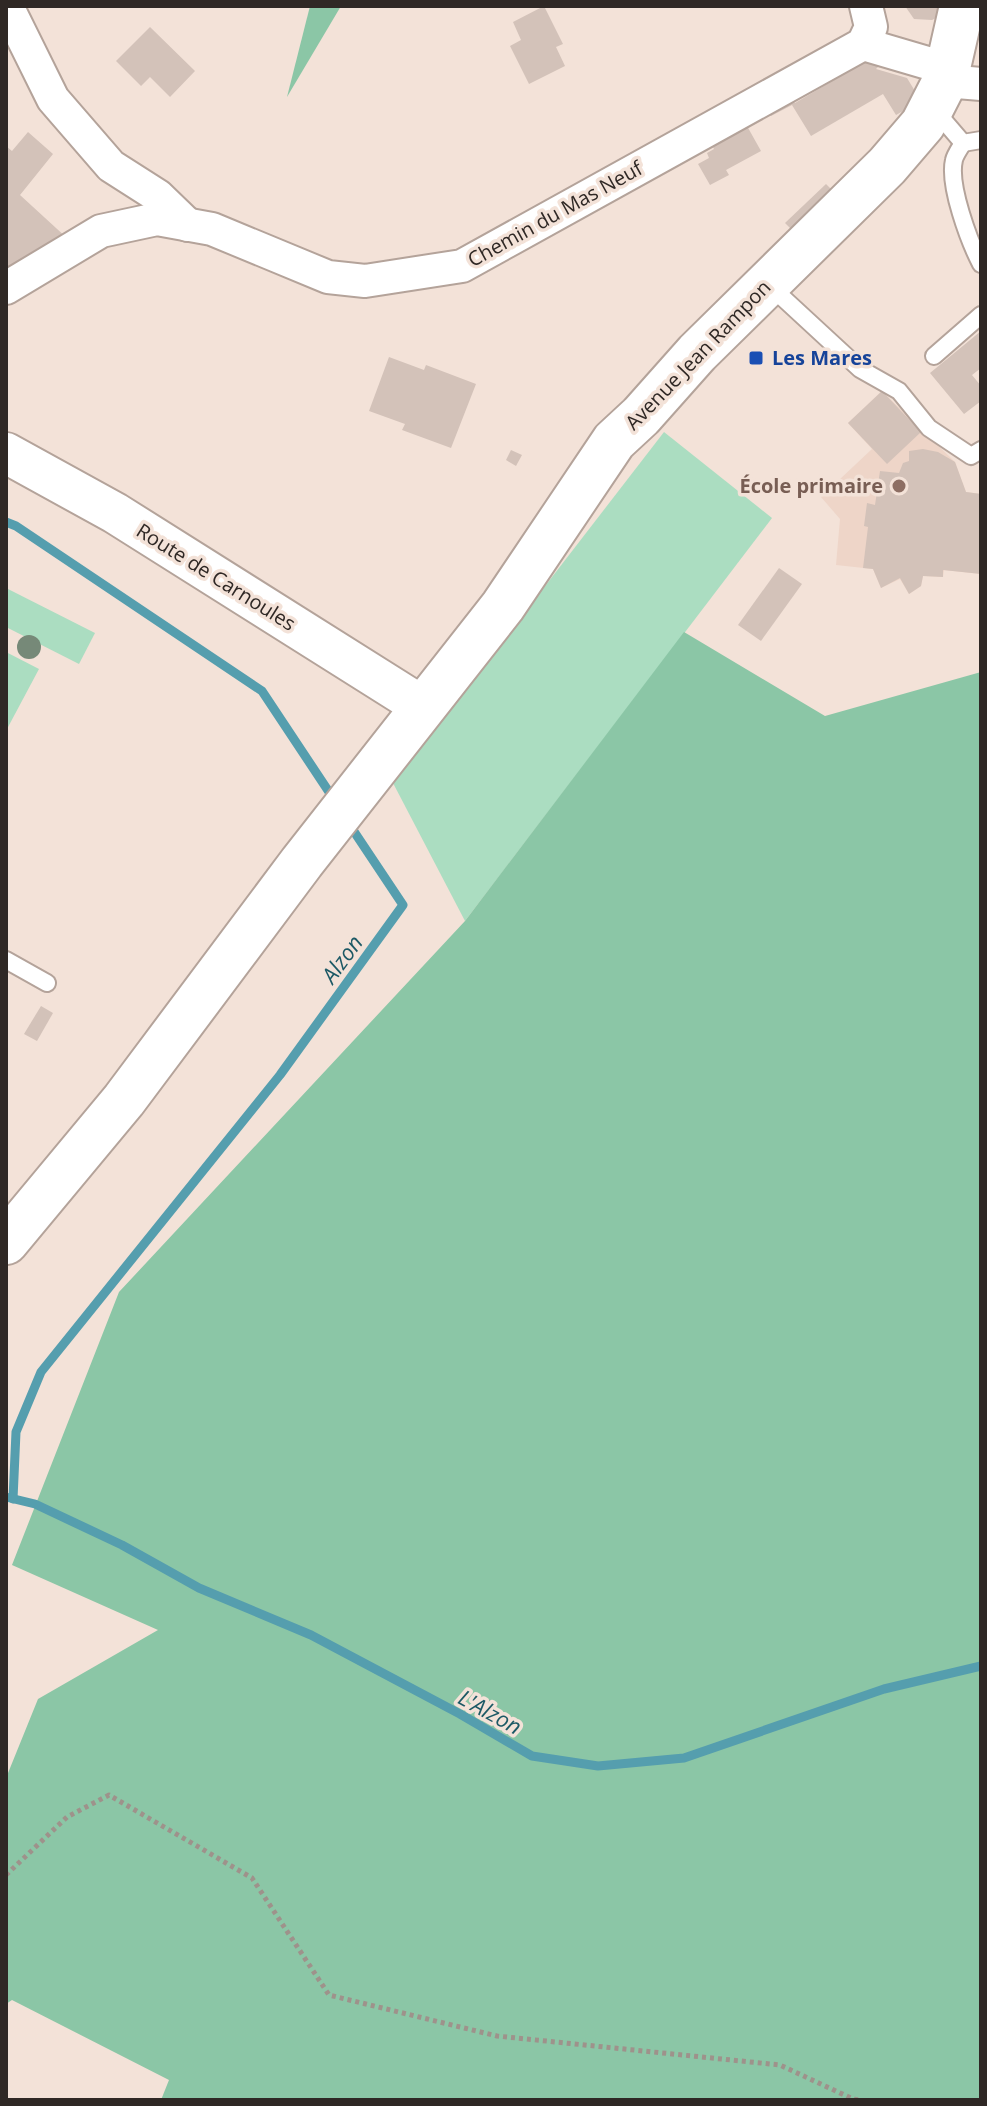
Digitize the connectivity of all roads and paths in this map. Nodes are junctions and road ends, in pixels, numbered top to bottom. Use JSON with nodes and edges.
{"nodes":[{"id":1,"x":7,"y":6,"type":"edge"},
{"id":2,"x":866,"y":6,"type":"edge"},
{"id":3,"x":962,"y":6,"type":"edge"},
{"id":4,"x":863,"y":44,"type":"junction"},
{"id":5,"x":952,"y":85,"type":"edge"},
{"id":6,"x":981,"y":140,"type":"edge"},
{"id":7,"x":963,"y":143,"type":"junction"},
{"id":8,"x":188,"y":225,"type":"junction"},
{"id":9,"x":981,"y":264,"type":"edge"},
{"id":10,"x":767,"y":284,"type":"junction"},
{"id":11,"x":6,"y":288,"type":"edge"},
{"id":12,"x":981,"y":315,"type":"edge"},
{"id":13,"x":934,"y":356,"type":"dead end"},
{"id":14,"x":981,"y":450,"type":"edge"},
{"id":15,"x":6,"y":453,"type":"edge"},
{"id":16,"x":415,"y":718,"type":"junction"},
{"id":17,"x":6,"y":960,"type":"edge"},
{"id":18,"x":47,"y":983,"type":"dead end"},
{"id":19,"x":6,"y":1242,"type":"edge"},
{"id":20,"x":6,"y":1875,"type":"edge"},
{"id":21,"x":861,"y":2100,"type":"edge"}],
"edges":[{"from":1,"to":8,"type":"street"},
{"from":2,"to":4,"type":"street"},
{"from":3,"to":5,"type":"main road","name":"Avenue Jean Rampon"},
{"from":4,"to":5,"type":"street"},
{"from":4,"to":8,"type":"street","name":"Chemin du Mas Neuf"},
{"from":5,"to":7,"type":"lane"},
{"from":5,"to":10,"type":"main road","name":"Avenue Jean Rampon"},
{"from":6,"to":7,"type":"lane"},
{"from":7,"to":9,"type":"lane"},
{"from":8,"to":11,"type":"street","name":"Chemin du Mas Neuf"},
{"from":10,"to":14,"type":"lane"},
{"from":10,"to":16,"type":"main road","name":"Avenue Jean Rampon"},
{"from":12,"to":13,"type":"lane"},
{"from":15,"to":16,"type":"street","name":"Route de Carnoules"},
{"from":16,"to":19,"type":"main road","name":"Avenue Jean Rampon"},
{"from":17,"to":18,"type":"lane"},
{"from":20,"to":21,"type":"path"}]}
